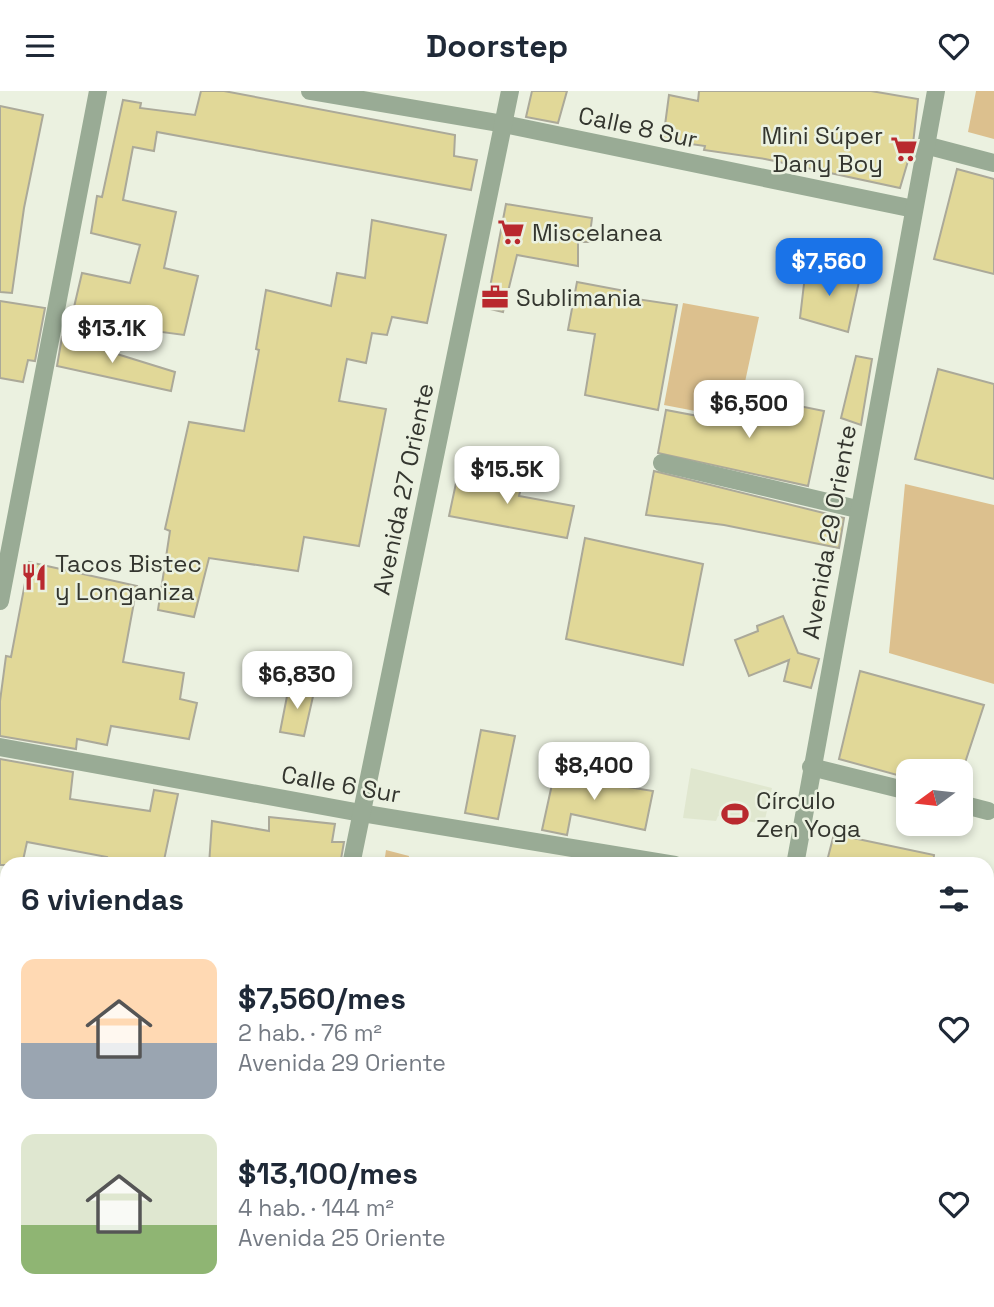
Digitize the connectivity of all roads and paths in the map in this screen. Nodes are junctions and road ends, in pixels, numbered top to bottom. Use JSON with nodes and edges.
{"nodes":[{"id":1,"x":98,"y":91,"type":"edge"},
{"id":2,"x":310,"y":91,"type":"edge"},
{"id":3,"x":510,"y":91,"type":"edge"},
{"id":4,"x":936,"y":91,"type":"edge"},
{"id":5,"x":504,"y":124,"type":"junction"},
{"id":6,"x":925,"y":145,"type":"junction"},
{"id":7,"x":994,"y":163,"type":"edge"},
{"id":8,"x":914,"y":209,"type":"junction"},
{"id":9,"x":662,"y":463,"type":"dead end"},
{"id":10,"x":857,"y":509,"type":"junction"},
{"id":11,"x":0,"y":601,"type":"edge"},
{"id":12,"x":0,"y":747,"type":"edge"},
{"id":13,"x":811,"y":768,"type":"junction"},
{"id":14,"x":896,"y":788,"type":"edge"},
{"id":15,"x":973,"y":807,"type":"edge"},
{"id":16,"x":988,"y":811,"type":"dead end"},
{"id":17,"x":361,"y":813,"type":"junction"},
{"id":18,"x":353,"y":857,"type":"edge"},
{"id":19,"x":627,"y":857,"type":"edge"},
{"id":20,"x":796,"y":857,"type":"edge"}],
"edges":[{"from":1,"to":11,"type":"street"},
{"from":2,"to":5,"type":"street","name":"Calle 8 Sur"},
{"from":3,"to":5,"type":"street","name":"Avenida 27 Oriente"},
{"from":4,"to":6,"type":"street","name":"Avenida 29 Oriente"},
{"from":5,"to":8,"type":"street","name":"Calle 8 Sur"},
{"from":5,"to":17,"type":"street","name":"Avenida 27 Oriente"},
{"from":6,"to":7,"type":"street"},
{"from":6,"to":8,"type":"street","name":"Avenida 29 Oriente"},
{"from":8,"to":10,"type":"street","name":"Avenida 29 Oriente"},
{"from":9,"to":10,"type":"street"},
{"from":10,"to":13,"type":"street","name":"Avenida 29 Oriente"},
{"from":12,"to":17,"type":"street","name":"Calle 6 Sur"},
{"from":13,"to":14,"type":"street"},
{"from":13,"to":20,"type":"street","name":"Avenida 29 Oriente"},
{"from":15,"to":16,"type":"street"},
{"from":17,"to":18,"type":"street","name":"Avenida 27 Oriente"},
{"from":17,"to":19,"type":"street","name":"Calle 6 Sur"}]}
